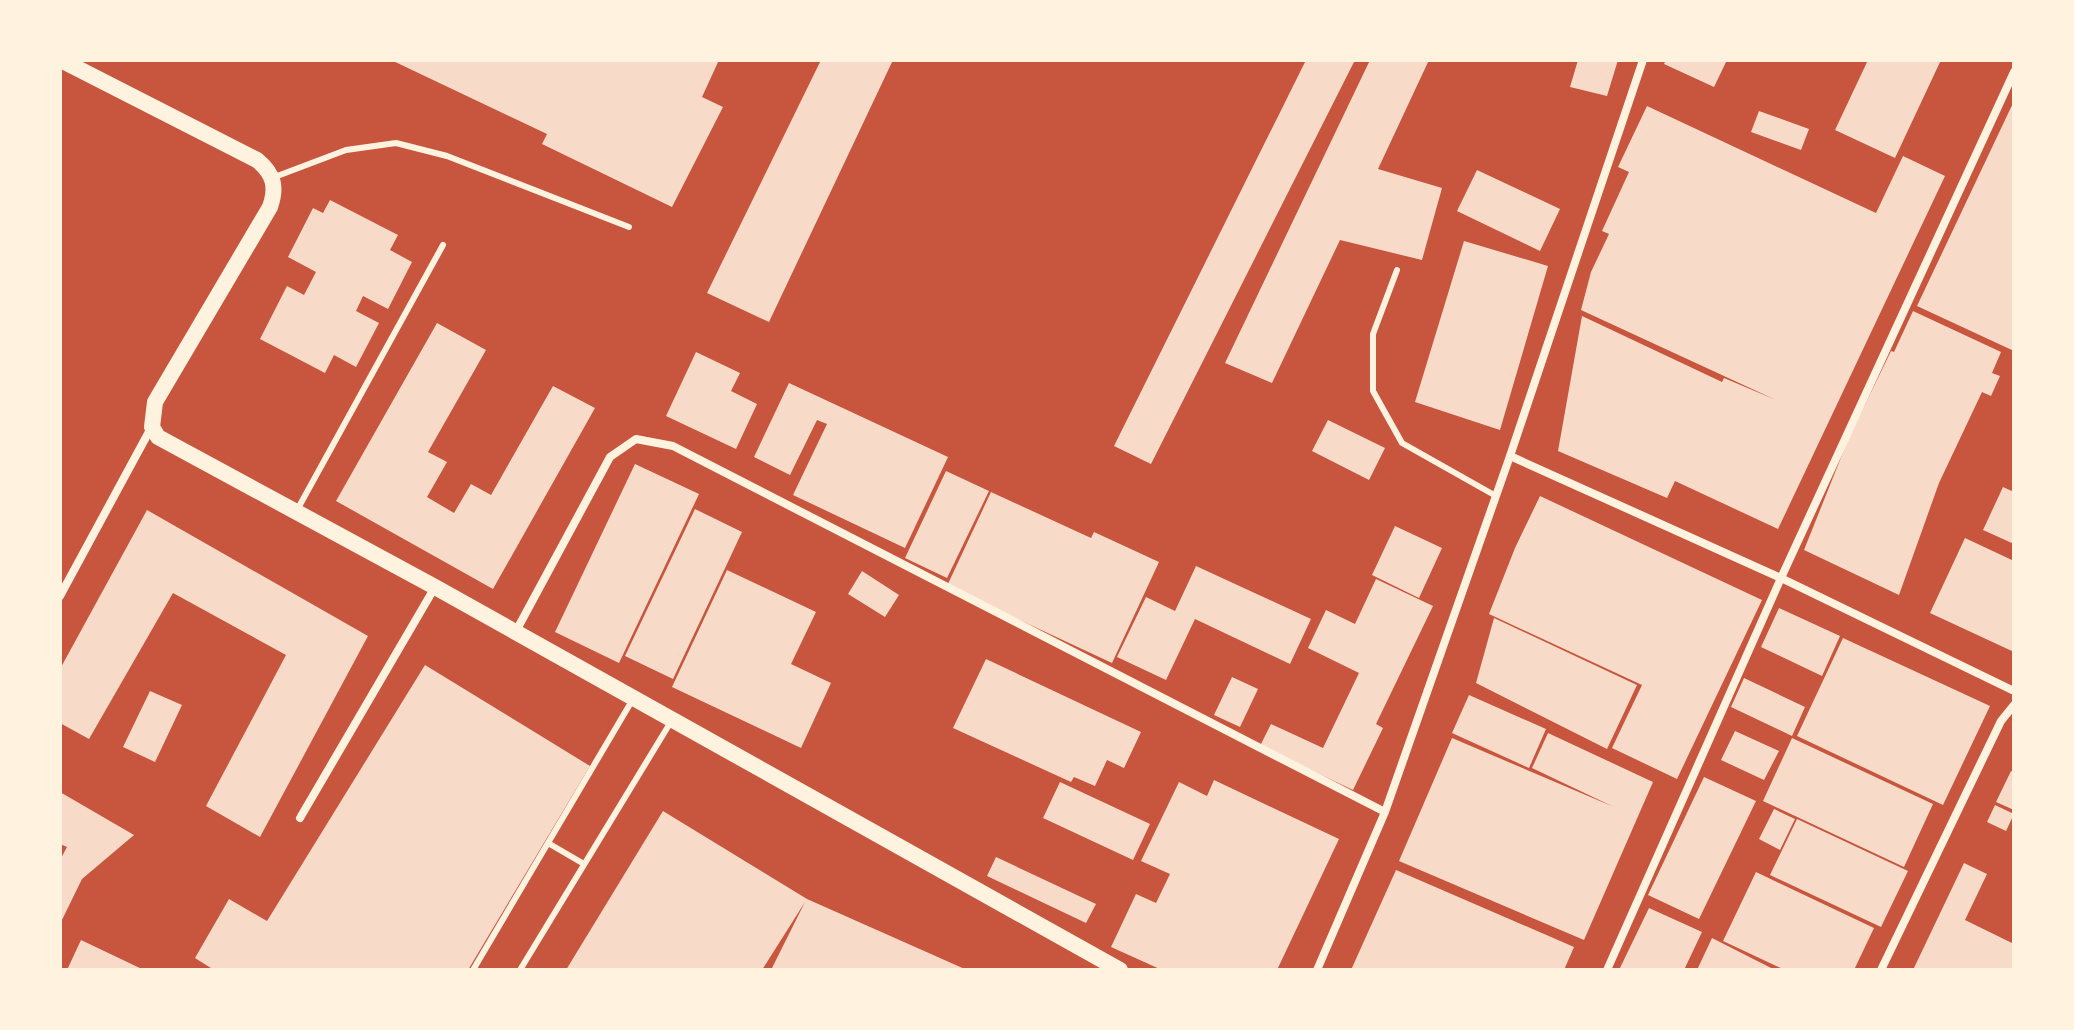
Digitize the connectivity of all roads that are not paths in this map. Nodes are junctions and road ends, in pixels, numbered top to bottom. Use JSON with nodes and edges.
{"nodes":[{"id":1,"x":61,"y":60,"type":"edge"},
{"id":2,"x":1643,"y":60,"type":"edge"},
{"id":3,"x":2014,"y":72,"type":"edge"},
{"id":4,"x":272,"y":178,"type":"junction"},
{"id":5,"x":629,"y":227,"type":"dead end"},
{"id":6,"x":443,"y":245,"type":"dead end"},
{"id":7,"x":1397,"y":270,"type":"dead end"},
{"id":8,"x":152,"y":427,"type":"junction"},
{"id":9,"x":1510,"y":456,"type":"junction"},
{"id":10,"x":1496,"y":496,"type":"junction"},
{"id":11,"x":296,"y":512,"type":"junction"},
{"id":12,"x":1781,"y":578,"type":"junction"},
{"id":13,"x":435,"y":587,"type":"junction"},
{"id":14,"x":60,"y":596,"type":"edge"},
{"id":15,"x":515,"y":633,"type":"junction"},
{"id":16,"x":2014,"y":691,"type":"edge"},
{"id":17,"x":633,"y":699,"type":"junction"},
{"id":18,"x":2014,"y":705,"type":"edge"},
{"id":19,"x":672,"y":720,"type":"junction"},
{"id":20,"x":1385,"y":812,"type":"junction"},
{"id":21,"x":300,"y":818,"type":"dead end"},
{"id":22,"x":548,"y":843,"type":"junction"},
{"id":23,"x":584,"y":864,"type":"junction"},
{"id":24,"x":473,"y":970,"type":"edge"},
{"id":25,"x":520,"y":970,"type":"edge"},
{"id":26,"x":1120,"y":970,"type":"edge"},
{"id":27,"x":1317,"y":970,"type":"edge"},
{"id":28,"x":1607,"y":970,"type":"edge"},
{"id":29,"x":1881,"y":970,"type":"edge"}],
"edges":[{"from":1,"to":4,"type":"main road"},
{"from":2,"to":9,"type":"street"},
{"from":3,"to":12,"type":"street"},
{"from":4,"to":5,"type":"lane"},
{"from":4,"to":8,"type":"main road"},
{"from":6,"to":11,"type":"lane"},
{"from":7,"to":10,"type":"lane"},
{"from":8,"to":11,"type":"main road"},
{"from":8,"to":14,"type":"street"},
{"from":9,"to":10,"type":"street"},
{"from":9,"to":12,"type":"street"},
{"from":10,"to":20,"type":"street"},
{"from":11,"to":13,"type":"main road"},
{"from":12,"to":16,"type":"street"},
{"from":12,"to":28,"type":"street"},
{"from":13,"to":15,"type":"main road"},
{"from":13,"to":21,"type":"street"},
{"from":15,"to":17,"type":"main road"},
{"from":15,"to":20,"type":"street"},
{"from":17,"to":19,"type":"main road"},
{"from":17,"to":22,"type":"lane"},
{"from":18,"to":29,"type":"street"},
{"from":19,"to":23,"type":"lane"},
{"from":19,"to":26,"type":"main road"},
{"from":20,"to":27,"type":"street"},
{"from":22,"to":23,"type":"lane"},
{"from":22,"to":24,"type":"lane"},
{"from":23,"to":25,"type":"lane"}]}
